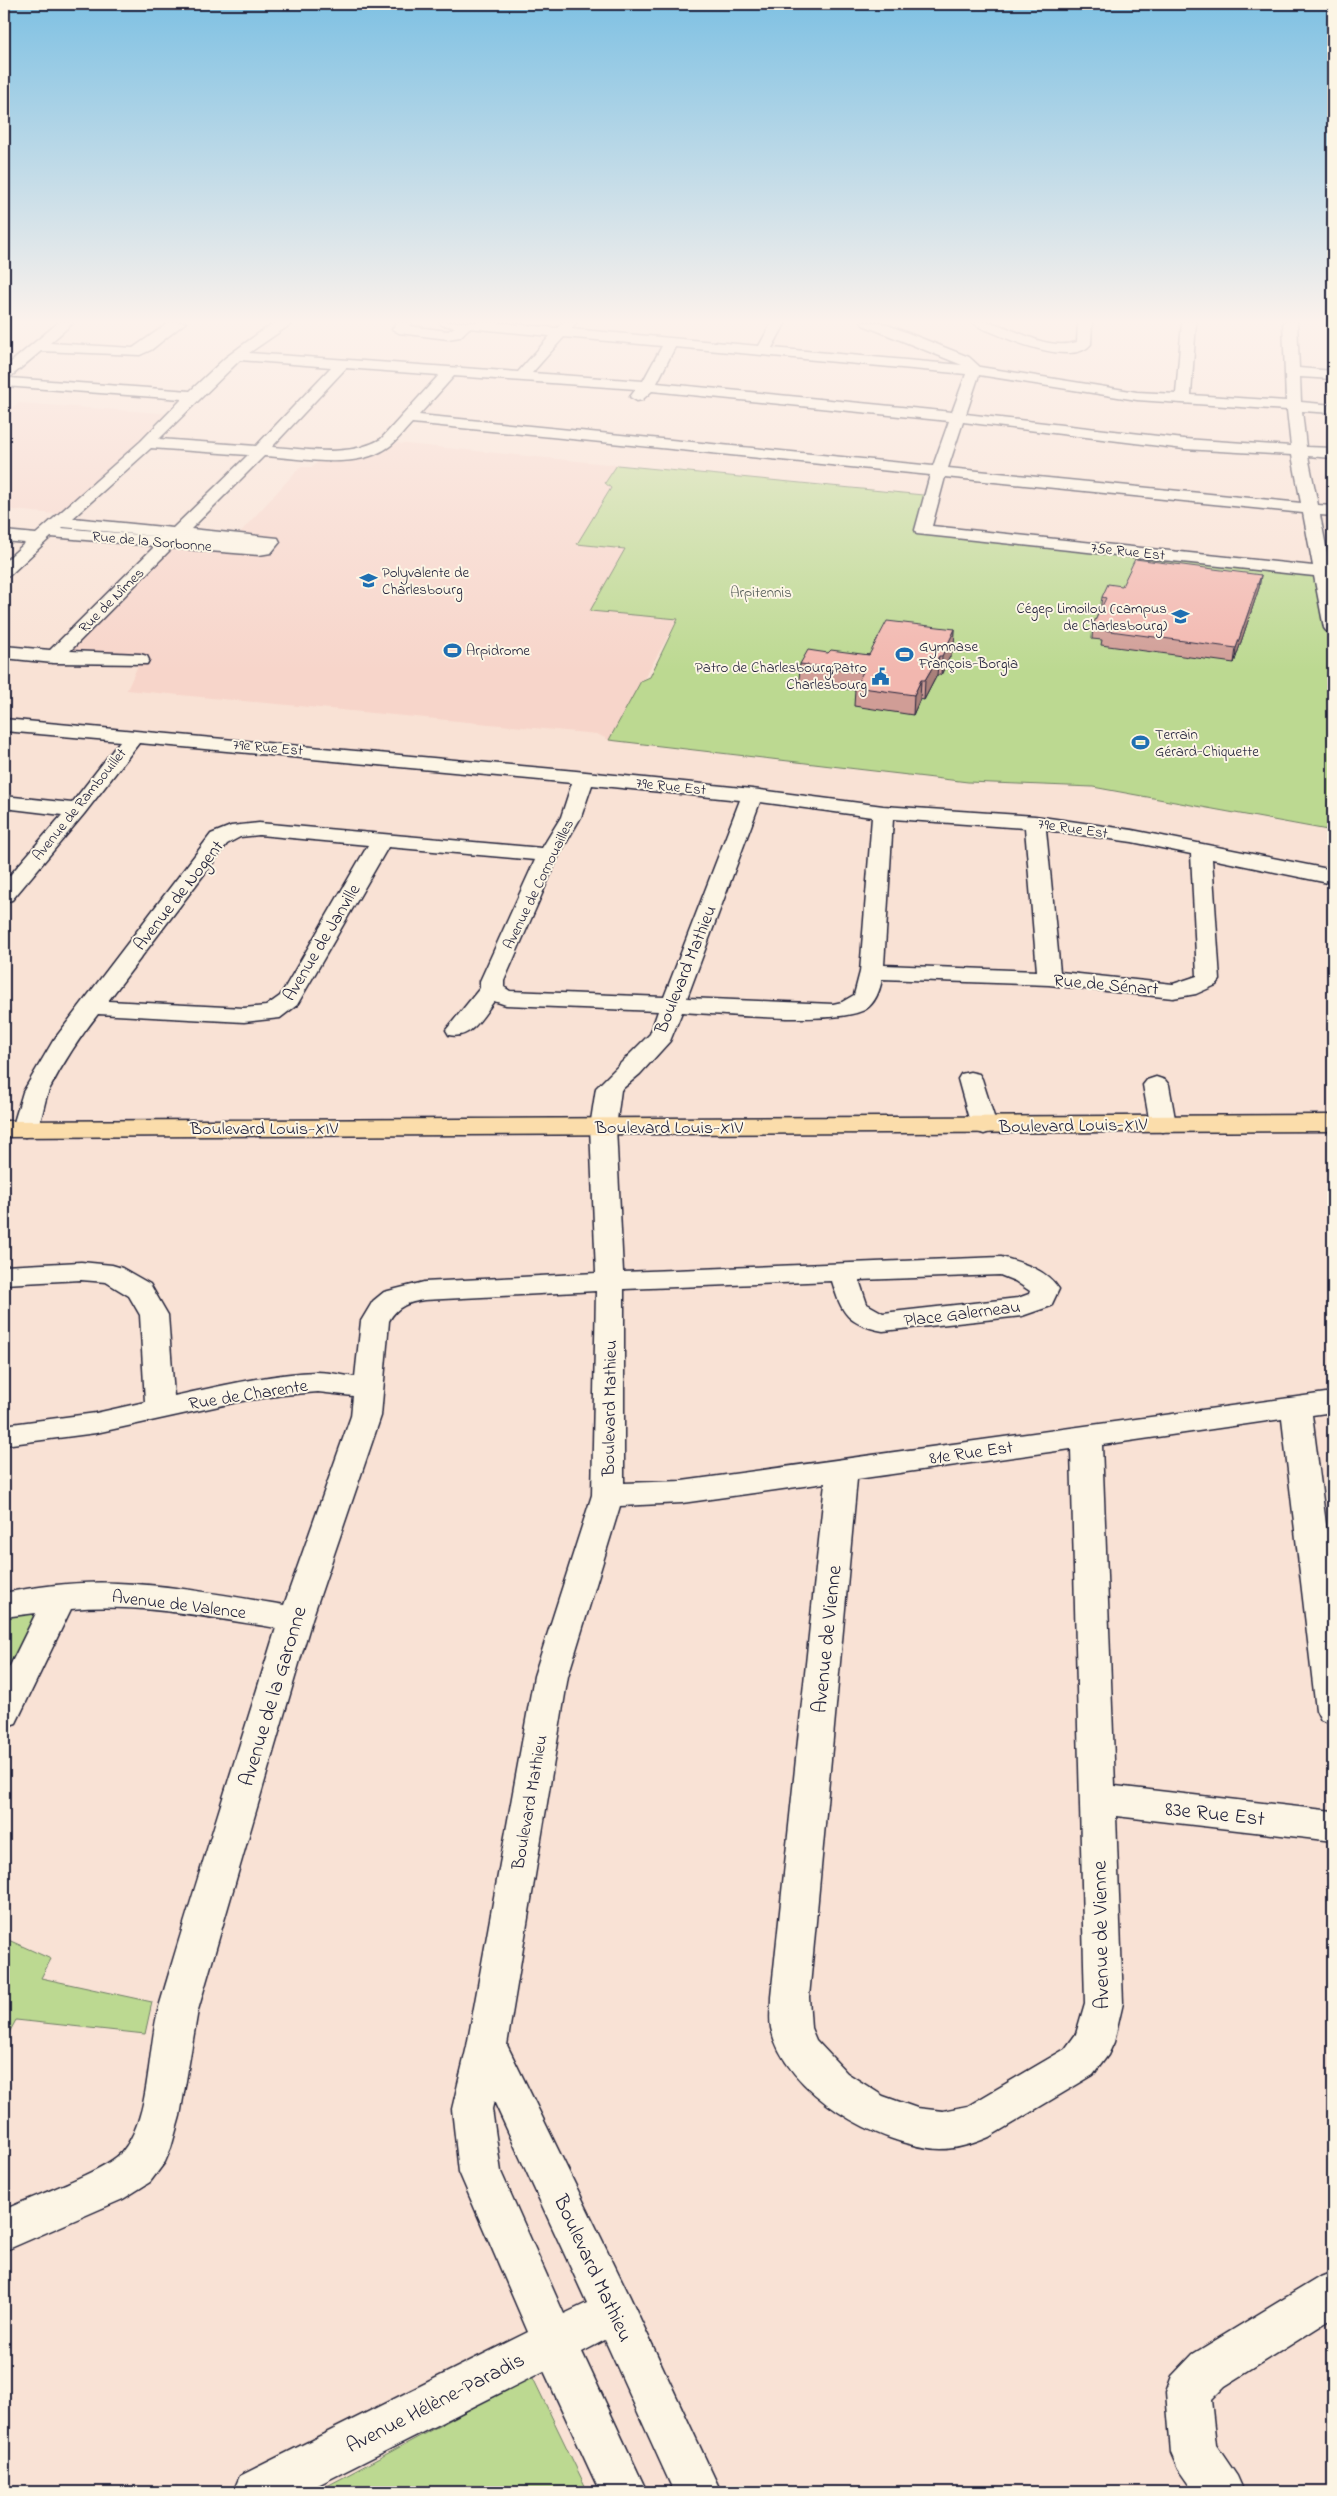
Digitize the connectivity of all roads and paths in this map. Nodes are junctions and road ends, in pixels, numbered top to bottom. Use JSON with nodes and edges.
{"nodes":[{"id":1,"x":151,"y":438,"type":"edge"},
{"id":2,"x":272,"y":438,"type":"edge"},
{"id":3,"x":389,"y":438,"type":"edge"},
{"id":4,"x":584,"y":438,"type":"edge"},
{"id":5,"x":950,"y":438,"type":"edge"},
{"id":6,"x":1138,"y":438,"type":"edge"},
{"id":7,"x":1298,"y":438,"type":"edge"},
{"id":8,"x":146,"y":443,"type":"junction"},
{"id":9,"x":260,"y":451,"type":"junction"},
{"id":10,"x":1300,"y":451,"type":"junction"},
{"id":11,"x":1333,"y":453,"type":"edge"},
{"id":12,"x":939,"y":470,"type":"junction"},
{"id":13,"x":1310,"y":507,"type":"junction"},
{"id":14,"x":1333,"y":511,"type":"edge"},
{"id":15,"x":48,"y":531,"type":"junction"},
{"id":16,"x":4,"y":536,"type":"edge"},
{"id":17,"x":174,"y":538,"type":"junction"},
{"id":18,"x":263,"y":545,"type":"dead end"},
{"id":19,"x":4,"y":571,"type":"edge"},
{"id":20,"x":1328,"y":572,"type":"edge"},
{"id":21,"x":1333,"y":628,"type":"edge"},
{"id":22,"x":4,"y":652,"type":"edge"},
{"id":23,"x":54,"y":657,"type":"junction"},
{"id":24,"x":140,"y":660,"type":"dead end"},
{"id":25,"x":4,"y":725,"type":"edge"},
{"id":26,"x":134,"y":736,"type":"junction"},
{"id":27,"x":584,"y":778,"type":"junction"},
{"id":28,"x":752,"y":795,"type":"junction"},
{"id":29,"x":4,"y":802,"type":"edge"},
{"id":30,"x":77,"y":810,"type":"junction"},
{"id":31,"x":883,"y":812,"type":"junction"},
{"id":32,"x":1035,"y":822,"type":"junction"},
{"id":33,"x":381,"y":841,"type":"junction"},
{"id":34,"x":1201,"y":850,"type":"junction"},
{"id":35,"x":548,"y":855,"type":"junction"},
{"id":36,"x":1333,"y":877,"type":"edge"},
{"id":37,"x":4,"y":896,"type":"edge"},
{"id":38,"x":872,"y":972,"type":"junction"},
{"id":39,"x":1049,"y":978,"type":"junction"},
{"id":40,"x":492,"y":989,"type":"junction"},
{"id":41,"x":673,"y":1006,"type":"junction"},
{"id":42,"x":93,"y":1007,"type":"junction"},
{"id":43,"x":458,"y":1030,"type":"dead end"},
{"id":44,"x":970,"y":1079,"type":"dead end"},
{"id":45,"x":1156,"y":1085,"type":"dead end"},
{"id":46,"x":1333,"y":1123,"type":"edge"},
{"id":47,"x":1162,"y":1124,"type":"junction"},
{"id":48,"x":984,"y":1126,"type":"junction"},
{"id":49,"x":603,"y":1127,"type":"junction"},
{"id":50,"x":15,"y":1129,"type":"edge"},
{"id":51,"x":843,"y":1272,"type":"junction"},
{"id":52,"x":4,"y":1275,"type":"edge"},
{"id":53,"x":610,"y":1281,"type":"junction"},
{"id":54,"x":367,"y":1388,"type":"junction"},
{"id":55,"x":1333,"y":1402,"type":"edge"},
{"id":56,"x":1296,"y":1408,"type":"junction"},
{"id":57,"x":160,"y":1409,"type":"junction"},
{"id":58,"x":4,"y":1435,"type":"edge"},
{"id":59,"x":1086,"y":1436,"type":"junction"},
{"id":60,"x":842,"y":1470,"type":"junction"},
{"id":61,"x":608,"y":1495,"type":"junction"},
{"id":62,"x":60,"y":1597,"type":"junction"},
{"id":63,"x":4,"y":1604,"type":"edge"},
{"id":64,"x":295,"y":1619,"type":"junction"},
{"id":65,"x":1333,"y":1710,"type":"edge"},
{"id":66,"x":4,"y":1714,"type":"edge"},
{"id":67,"x":1098,"y":1799,"type":"junction"},
{"id":68,"x":1333,"y":1826,"type":"edge"},
{"id":69,"x":486,"y":2046,"type":"junction"},
{"id":70,"x":4,"y":2231,"type":"edge"},
{"id":71,"x":1333,"y":2293,"type":"edge"},
{"id":72,"x":614,"y":2312,"type":"junction"},
{"id":73,"x":554,"y":2342,"type":"junction"},
{"id":74,"x":256,"y":2492,"type":"edge"},
{"id":75,"x":624,"y":2492,"type":"edge"},
{"id":76,"x":698,"y":2492,"type":"edge"},
{"id":77,"x":1221,"y":2492,"type":"edge"}],
"edges":[{"from":1,"to":8,"type":"street"},
{"from":2,"to":9,"type":"street","name":"Rue de Nîmes"},
{"from":3,"to":9,"type":"street"},
{"from":4,"to":12,"type":"street"},
{"from":5,"to":12,"type":"street"},
{"from":6,"to":10,"type":"street"},
{"from":7,"to":10,"type":"street"},
{"from":8,"to":9,"type":"street"},
{"from":8,"to":15,"type":"street"},
{"from":9,"to":17,"type":"street","name":"Rue de Nîmes"},
{"from":10,"to":11,"type":"street"},
{"from":10,"to":13,"type":"street"},
{"from":12,"to":13,"type":"street"},
{"from":12,"to":20,"type":"street","name":"75e Rue Est"},
{"from":13,"to":14,"type":"street"},
{"from":13,"to":20,"type":"street"},
{"from":15,"to":16,"type":"street","name":"Rue de la Sorbonne"},
{"from":15,"to":17,"type":"street","name":"Rue de la Sorbonne"},
{"from":15,"to":19,"type":"street"},
{"from":17,"to":18,"type":"street","name":"Rue de la Sorbonne"},
{"from":17,"to":23,"type":"street","name":"Rue de Nîmes"},
{"from":20,"to":21,"type":"street"},
{"from":22,"to":23,"type":"street","name":"Rue de Nîmes"},
{"from":23,"to":24,"type":"street","name":"Rue de Nîmes"},
{"from":25,"to":26,"type":"street","name":"79e Rue Est"},
{"from":26,"to":27,"type":"street","name":"79e Rue Est"},
{"from":26,"to":30,"type":"street","name":"Avenue de Rambouillet"},
{"from":27,"to":28,"type":"street","name":"79e Rue Est"},
{"from":27,"to":35,"type":"street","name":"Avenue de Cornouailles"},
{"from":28,"to":31,"type":"street","name":"79e Rue Est"},
{"from":28,"to":41,"type":"street","name":"Boulevard Mathieu"},
{"from":29,"to":30,"type":"street"},
{"from":30,"to":37,"type":"street","name":"Avenue de Rambouillet"},
{"from":31,"to":32,"type":"street","name":"79e Rue Est"},
{"from":31,"to":38,"type":"street"},
{"from":32,"to":34,"type":"street","name":"79e Rue Est"},
{"from":32,"to":39,"type":"street"},
{"from":33,"to":35,"type":"street","name":"Avenue de Nogent"},
{"from":33,"to":42,"type":"street","name":"Avenue de Nogent"},
{"from":33,"to":42,"type":"street","name":"Avenue de Janville"},
{"from":34,"to":36,"type":"street","name":"79e Rue Est"},
{"from":34,"to":39,"type":"street","name":"Rue de Sénart"},
{"from":35,"to":40,"type":"street","name":"Avenue de Cornouailles"},
{"from":38,"to":39,"type":"street","name":"Rue de Sénart"},
{"from":38,"to":41,"type":"street"},
{"from":40,"to":41,"type":"street"},
{"from":40,"to":43,"type":"street","name":"Avenue de Cornouailles"},
{"from":41,"to":49,"type":"street","name":"Boulevard Mathieu"},
{"from":42,"to":50,"type":"street","name":"Avenue de Nogent"},
{"from":44,"to":48,"type":"street"},
{"from":45,"to":47,"type":"street"},
{"from":46,"to":47,"type":"main road","name":"Boulevard Louis-XIV"},
{"from":47,"to":48,"type":"main road","name":"Boulevard Louis-XIV"},
{"from":48,"to":49,"type":"main road","name":"Boulevard Louis-XIV"},
{"from":49,"to":50,"type":"main road","name":"Boulevard Louis-XIV"},
{"from":49,"to":53,"type":"street","name":"Boulevard Mathieu"},
{"from":51,"to":51,"type":"street","name":"Place Galerneau"},
{"from":51,"to":53,"type":"street","name":"Place Galerneau"},
{"from":52,"to":57,"type":"street"},
{"from":53,"to":54,"type":"street","name":"Avenue de la Garonne"},
{"from":53,"to":61,"type":"street","name":"Boulevard Mathieu"},
{"from":54,"to":57,"type":"street","name":"Rue de Charente"},
{"from":54,"to":64,"type":"street","name":"Avenue de la Garonne"},
{"from":55,"to":56,"type":"street","name":"81e Rue Est"},
{"from":56,"to":59,"type":"street","name":"81e Rue Est"},
{"from":56,"to":65,"type":"street"},
{"from":57,"to":58,"type":"street","name":"Rue de Charente"},
{"from":59,"to":60,"type":"street","name":"81e Rue Est"},
{"from":59,"to":67,"type":"street","name":"Avenue de Vienne"},
{"from":60,"to":61,"type":"street","name":"81e Rue Est"},
{"from":60,"to":67,"type":"street","name":"Avenue de Vienne"},
{"from":61,"to":69,"type":"street","name":"Boulevard Mathieu"},
{"from":62,"to":63,"type":"street","name":"Avenue de Valence"},
{"from":62,"to":64,"type":"street","name":"Avenue de Valence"},
{"from":62,"to":66,"type":"street"},
{"from":64,"to":70,"type":"street","name":"Avenue de la Garonne"},
{"from":67,"to":68,"type":"street","name":"83e Rue Est"},
{"from":69,"to":72,"type":"street","name":"Boulevard Mathieu"},
{"from":69,"to":73,"type":"street","name":"Boulevard Mathieu"},
{"from":71,"to":77,"type":"street"},
{"from":72,"to":73,"type":"street","name":"Avenue Hélène-Paradis"},
{"from":72,"to":76,"type":"street","name":"Boulevard Mathieu"},
{"from":73,"to":74,"type":"street","name":"Avenue Hélène-Paradis"},
{"from":73,"to":75,"type":"street","name":"Boulevard Mathieu"}]}
